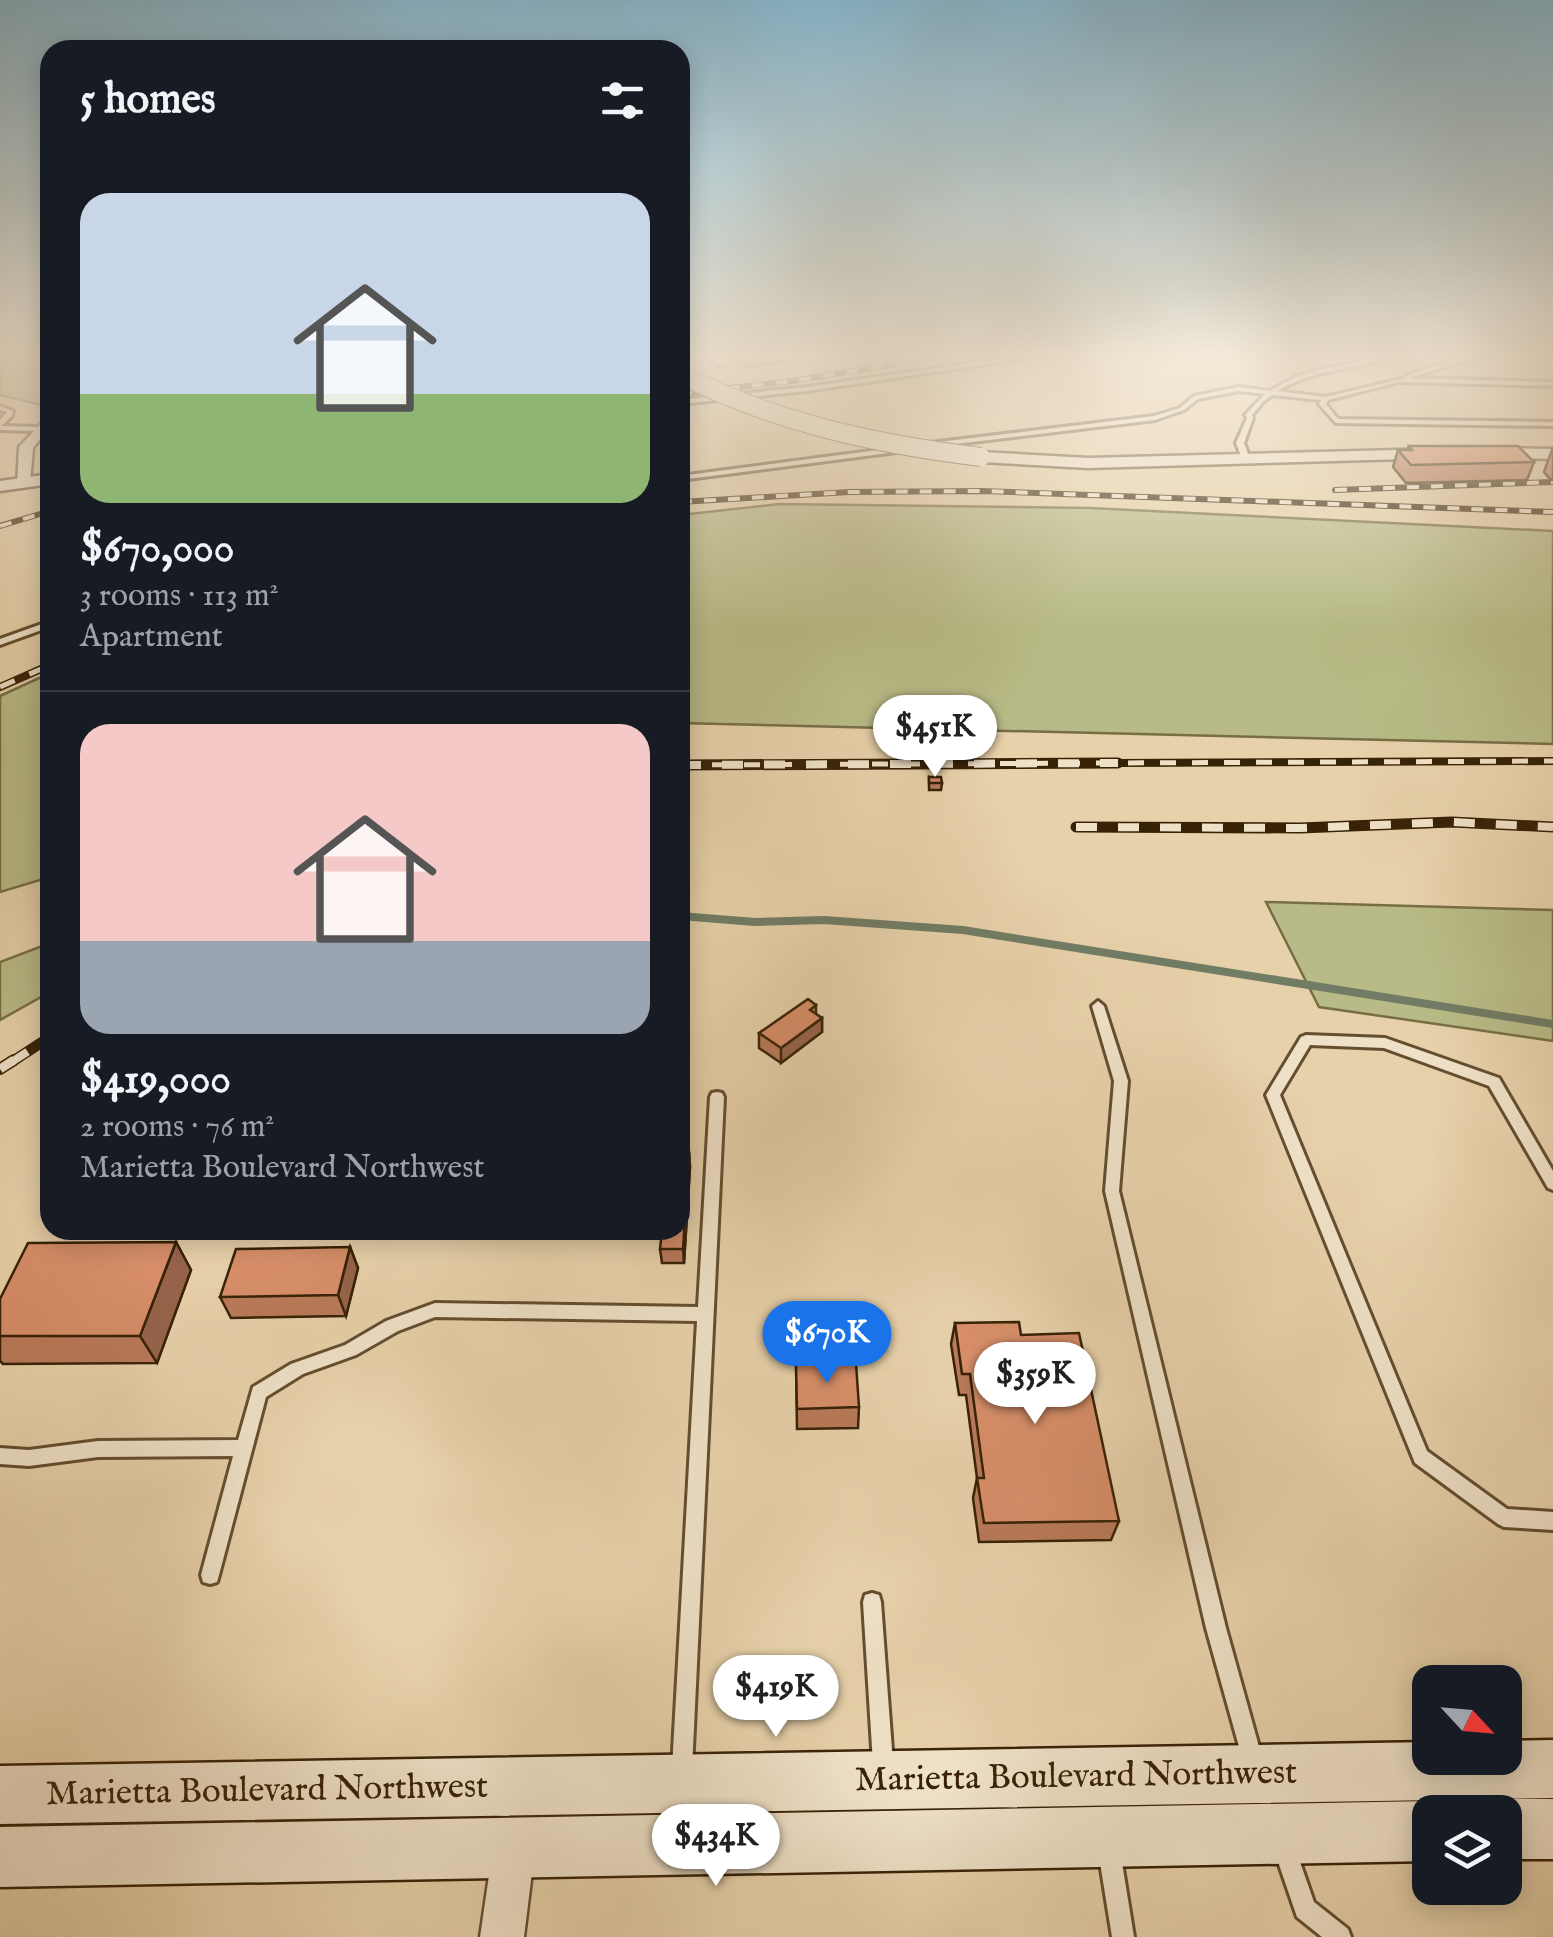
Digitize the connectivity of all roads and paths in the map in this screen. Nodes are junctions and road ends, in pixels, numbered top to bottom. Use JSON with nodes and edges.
{"nodes":[{"id":1,"x":33,"y":444,"type":"edge"},
{"id":2,"x":906,"y":444,"type":"edge"},
{"id":3,"x":946,"y":444,"type":"edge"},
{"id":4,"x":1240,"y":444,"type":"edge"},
{"id":5,"x":1553,"y":454,"type":"edge"},
{"id":6,"x":1246,"y":459,"type":"junction"},
{"id":7,"x":690,"y":477,"type":"edge"},
{"id":8,"x":40,"y":480,"type":"edge"},
{"id":9,"x":22,"y":483,"type":"junction"},
{"id":10,"x":0,"y":486,"type":"edge"},
{"id":11,"x":40,"y":628,"type":"edge"},
{"id":12,"x":0,"y":642,"type":"edge"},
{"id":13,"x":1098,"y":1006,"type":"dead end"},
{"id":14,"x":716,"y":1098,"type":"dead end"},
{"id":15,"x":1553,"y":1184,"type":"edge"},
{"id":16,"x":706,"y":1314,"type":"junction"},
{"id":17,"x":244,"y":1448,"type":"junction"},
{"id":18,"x":0,"y":1456,"type":"edge"},
{"id":19,"x":1553,"y":1521,"type":"edge"},
{"id":20,"x":210,"y":1575,"type":"dead end"},
{"id":21,"x":872,"y":1602,"type":"dead end"},
{"id":22,"x":1553,"y":1769,"type":"edge"},
{"id":23,"x":1256,"y":1773,"type":"junction"},
{"id":24,"x":884,"y":1781,"type":"junction"},
{"id":25,"x":0,"y":1795,"type":"edge"},
{"id":26,"x":680,"y":1815,"type":"junction"},
{"id":27,"x":1553,"y":1828,"type":"edge"},
{"id":28,"x":1522,"y":1829,"type":"edge"},
{"id":29,"x":1412,"y":1831,"type":"edge"},
{"id":30,"x":1280,"y":1834,"type":"junction"},
{"id":31,"x":1107,"y":1837,"type":"junction"},
{"id":32,"x":514,"y":1847,"type":"junction"},
{"id":33,"x":0,"y":1857,"type":"edge"},
{"id":34,"x":502,"y":1937,"type":"edge"},
{"id":35,"x":1123,"y":1937,"type":"edge"},
{"id":36,"x":1340,"y":1937,"type":"edge"}],
"edges":[{"from":1,"to":9,"type":"street"},
{"from":2,"to":6,"type":"street","bridge":true},
{"from":3,"to":7,"type":"lane"},
{"from":4,"to":6,"type":"lane"},
{"from":5,"to":6,"type":"street"},
{"from":8,"to":9,"type":"street"},
{"from":9,"to":10,"type":"street"},
{"from":11,"to":12,"type":"lane"},
{"from":13,"to":23,"type":"lane"},
{"from":14,"to":16,"type":"lane"},
{"from":15,"to":19,"type":"lane"},
{"from":16,"to":17,"type":"lane"},
{"from":16,"to":26,"type":"lane"},
{"from":17,"to":18,"type":"lane"},
{"from":17,"to":20,"type":"lane"},
{"from":21,"to":24,"type":"lane"},
{"from":22,"to":23,"type":"main road","name":"Marietta Boulevard Northwest"},
{"from":23,"to":24,"type":"main road","name":"Marietta Boulevard Northwest"},
{"from":24,"to":26,"type":"main road","name":"Marietta Boulevard Northwest"},
{"from":25,"to":26,"type":"main road","name":"Marietta Boulevard Northwest"},
{"from":26,"to":31,"type":"main road"},
{"from":26,"to":32,"type":"main road"},
{"from":27,"to":28,"type":"main road"},
{"from":29,"to":30,"type":"main road"},
{"from":30,"to":31,"type":"main road"},
{"from":30,"to":36,"type":"lane"},
{"from":31,"to":35,"type":"lane"},
{"from":32,"to":33,"type":"main road"},
{"from":32,"to":34,"type":"street"}]}
